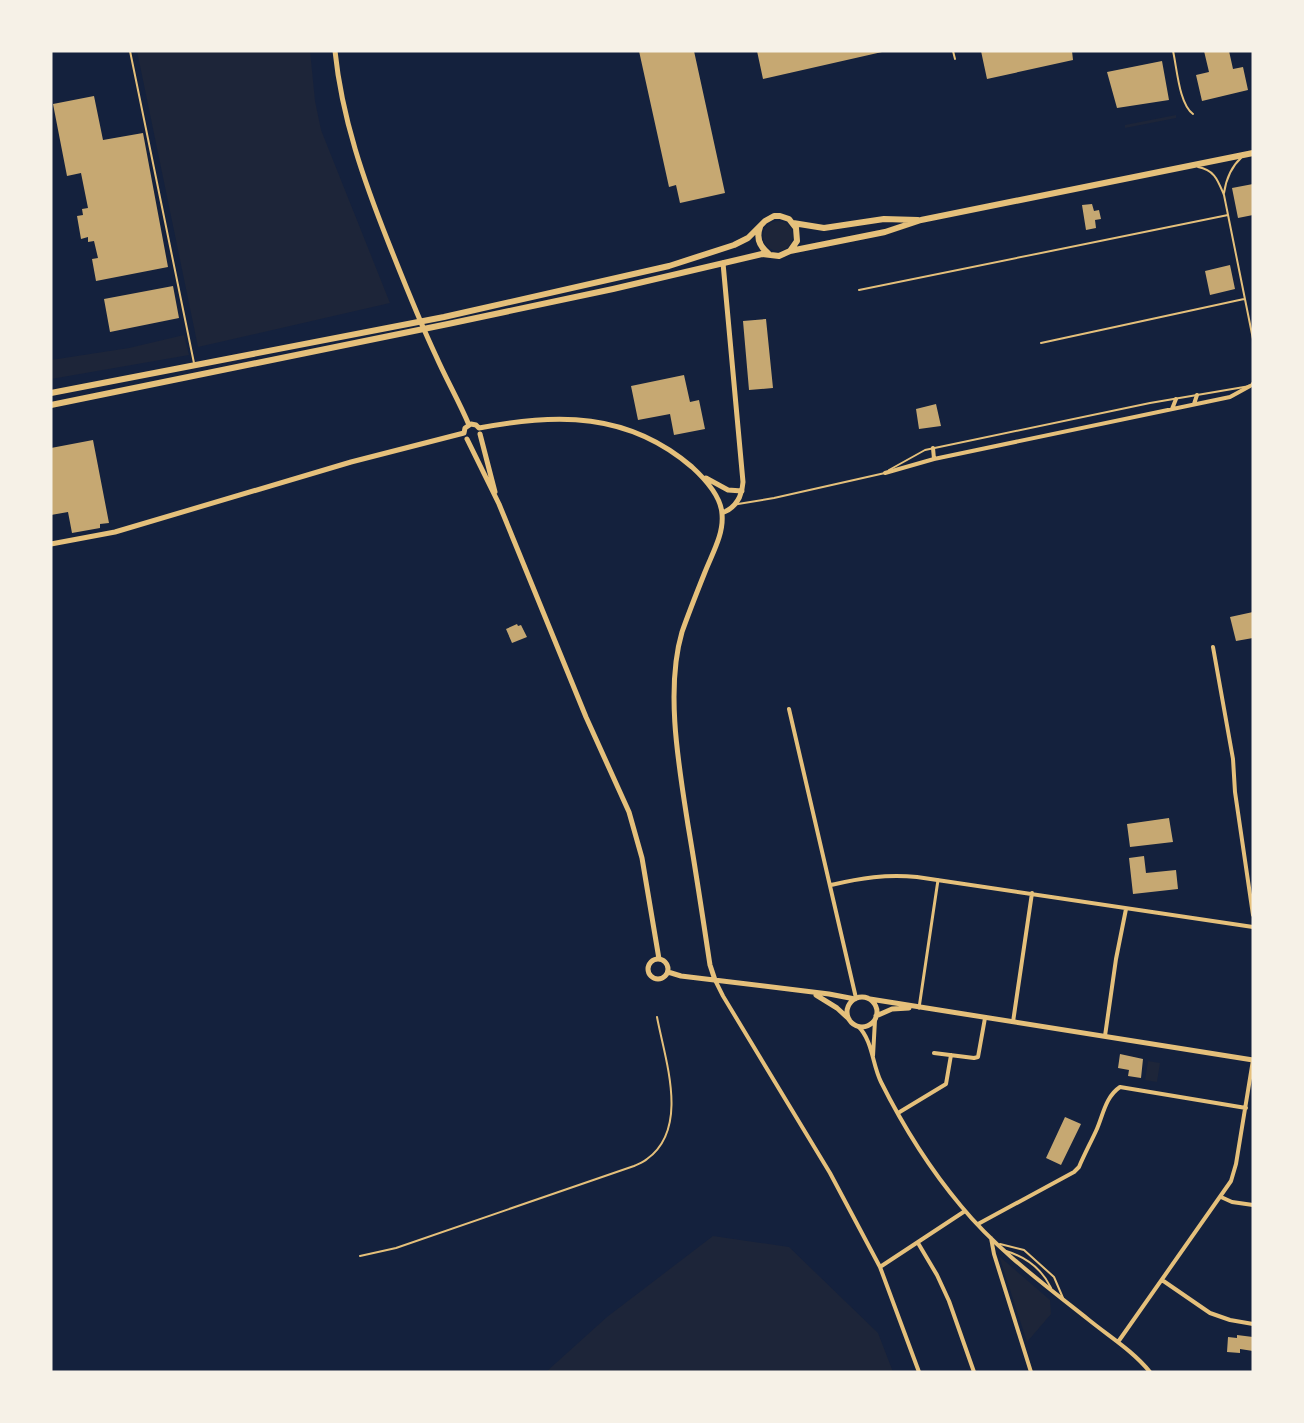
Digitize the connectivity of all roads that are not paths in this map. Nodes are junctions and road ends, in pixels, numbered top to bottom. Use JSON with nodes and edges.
{"nodes":[{"id":1,"x":130,"y":51,"type":"edge"},
{"id":2,"x":334,"y":51,"type":"edge"},
{"id":3,"x":953,"y":51,"type":"edge"},
{"id":4,"x":1173,"y":51,"type":"edge"},
{"id":5,"x":955,"y":59,"type":"dead end"},
{"id":6,"x":1193,"y":114,"type":"dead end"},
{"id":7,"x":1253,"y":153,"type":"edge"},
{"id":8,"x":1244,"y":154,"type":"junction"},
{"id":9,"x":1188,"y":166,"type":"junction"},
{"id":10,"x":1224,"y":195,"type":"junction"},
{"id":11,"x":1228,"y":215,"type":"junction"},
{"id":12,"x":921,"y":220,"type":"junction"},
{"id":13,"x":793,"y":223,"type":"junction"},
{"id":14,"x":761,"y":226,"type":"junction"},
{"id":15,"x":790,"y":252,"type":"junction"},
{"id":16,"x":768,"y":253,"type":"junction"},
{"id":17,"x":723,"y":263,"type":"junction"},
{"id":18,"x":859,"y":290,"type":"dead end"},
{"id":19,"x":1244,"y":299,"type":"junction"},
{"id":20,"x":1253,"y":339,"type":"edge"},
{"id":21,"x":1041,"y":343,"type":"dead end"},
{"id":22,"x":194,"y":365,"type":"junction"},
{"id":23,"x":1251,"y":384,"type":"edge"},
{"id":24,"x":51,"y":392,"type":"edge"},
{"id":25,"x":1198,"y":395,"type":"junction"},
{"id":26,"x":1176,"y":399,"type":"junction"},
{"id":27,"x":1194,"y":404,"type":"junction"},
{"id":28,"x":51,"y":405,"type":"edge"},
{"id":29,"x":1172,"y":409,"type":"junction"},
{"id":30,"x":469,"y":424,"type":"junction"},
{"id":31,"x":480,"y":431,"type":"junction"},
{"id":32,"x":464,"y":432,"type":"junction"},
{"id":33,"x":467,"y":439,"type":"junction"},
{"id":34,"x":932,"y":448,"type":"junction"},
{"id":35,"x":934,"y":459,"type":"junction"},
{"id":36,"x":885,"y":473,"type":"junction"},
{"id":37,"x":702,"y":476,"type":"junction"},
{"id":38,"x":742,"y":492,"type":"junction"},
{"id":39,"x":499,"y":504,"type":"junction"},
{"id":40,"x":736,"y":504,"type":"junction"},
{"id":41,"x":722,"y":513,"type":"junction"},
{"id":42,"x":51,"y":544,"type":"edge"},
{"id":43,"x":1213,"y":647,"type":"dead end"},
{"id":44,"x":789,"y":708,"type":"dead end"},
{"id":45,"x":938,"y":880,"type":"junction"},
{"id":46,"x":831,"y":885,"type":"junction"},
{"id":47,"x":1032,"y":893,"type":"junction"},
{"id":48,"x":1126,"y":909,"type":"junction"},
{"id":49,"x":1253,"y":915,"type":"edge"},
{"id":50,"x":1253,"y":927,"type":"edge"},
{"id":51,"x":659,"y":959,"type":"junction"},
{"id":52,"x":668,"y":972,"type":"junction"},
{"id":53,"x":715,"y":980,"type":"junction"},
{"id":54,"x":813,"y":993,"type":"junction"},
{"id":55,"x":855,"y":999,"type":"junction"},
{"id":56,"x":870,"y":999,"type":"junction"},
{"id":57,"x":919,"y":1008,"type":"junction"},
{"id":58,"x":657,"y":1017,"type":"dead end"},
{"id":59,"x":875,"y":1018,"type":"junction"},
{"id":60,"x":985,"y":1018,"type":"junction"},
{"id":61,"x":850,"y":1020,"type":"junction"},
{"id":62,"x":1013,"y":1022,"type":"junction"},
{"id":63,"x":858,"y":1026,"type":"junction"},
{"id":64,"x":1105,"y":1036,"type":"junction"},
{"id":65,"x":934,"y":1053,"type":"dead end"},
{"id":66,"x":951,"y":1056,"type":"junction"},
{"id":67,"x":1253,"y":1060,"type":"edge"},
{"id":68,"x":873,"y":1061,"type":"junction"},
{"id":69,"x":1246,"y":1108,"type":"junction"},
{"id":70,"x":898,"y":1113,"type":"junction"},
{"id":71,"x":1221,"y":1197,"type":"junction"},
{"id":72,"x":1253,"y":1205,"type":"edge"},
{"id":73,"x":965,"y":1211,"type":"junction"},
{"id":74,"x":978,"y":1224,"type":"junction"},
{"id":75,"x":991,"y":1238,"type":"junction"},
{"id":76,"x":918,"y":1243,"type":"junction"},
{"id":77,"x":998,"y":1244,"type":"junction"},
{"id":78,"x":360,"y":1256,"type":"dead end"},
{"id":79,"x":880,"y":1267,"type":"junction"},
{"id":80,"x":1162,"y":1280,"type":"junction"},
{"id":81,"x":1064,"y":1300,"type":"junction"},
{"id":82,"x":1253,"y":1324,"type":"edge"},
{"id":83,"x":1118,"y":1342,"type":"junction"},
{"id":84,"x":1146,"y":1367,"type":"junction"},
{"id":85,"x":919,"y":1372,"type":"edge"},
{"id":86,"x":974,"y":1372,"type":"edge"},
{"id":87,"x":1031,"y":1372,"type":"edge"},
{"id":88,"x":1141,"y":1372,"type":"edge"},
{"id":89,"x":1150,"y":1372,"type":"edge"}],
"edges":[{"from":1,"to":22,"type":"lane"},
{"from":2,"to":30,"type":"street"},
{"from":3,"to":5,"type":"lane"},
{"from":4,"to":6,"type":"lane"},
{"from":7,"to":8,"type":"main road"},
{"from":8,"to":9,"type":"main road"},
{"from":8,"to":10,"type":"lane"},
{"from":9,"to":10,"type":"lane"},
{"from":9,"to":12,"type":"main road"},
{"from":10,"to":11,"type":"lane"},
{"from":11,"to":18,"type":"lane"},
{"from":11,"to":19,"type":"lane"},
{"from":12,"to":13,"type":"main road"},
{"from":12,"to":15,"type":"main road"},
{"from":13,"to":14,"type":"main road"},
{"from":13,"to":15,"type":"main road"},
{"from":14,"to":16,"type":"main road"},
{"from":14,"to":22,"type":"main road"},
{"from":15,"to":16,"type":"main road"},
{"from":16,"to":17,"type":"main road"},
{"from":17,"to":28,"type":"main road"},
{"from":17,"to":38,"type":"street"},
{"from":19,"to":20,"type":"lane"},
{"from":19,"to":21,"type":"lane"},
{"from":22,"to":24,"type":"main road"},
{"from":23,"to":25,"type":"lane"},
{"from":23,"to":27,"type":"street"},
{"from":25,"to":26,"type":"lane"},
{"from":25,"to":27,"type":"street"},
{"from":26,"to":29,"type":"street"},
{"from":26,"to":34,"type":"lane"},
{"from":27,"to":29,"type":"street"},
{"from":29,"to":35,"type":"street"},
{"from":30,"to":31,"type":"street"},
{"from":30,"to":32,"type":"street"},
{"from":31,"to":33,"type":"street"},
{"from":31,"to":37,"type":"street"},
{"from":31,"to":39,"type":"street"},
{"from":32,"to":33,"type":"street"},
{"from":32,"to":42,"type":"street"},
{"from":33,"to":39,"type":"street"},
{"from":34,"to":35,"type":"street"},
{"from":34,"to":36,"type":"lane"},
{"from":35,"to":36,"type":"street"},
{"from":36,"to":40,"type":"lane"},
{"from":37,"to":38,"type":"street"},
{"from":37,"to":41,"type":"street"},
{"from":38,"to":40,"type":"street"},
{"from":39,"to":51,"type":"street"},
{"from":40,"to":41,"type":"street"},
{"from":41,"to":53,"type":"street"},
{"from":43,"to":49,"type":"street"},
{"from":44,"to":46,"type":"street"},
{"from":45,"to":46,"type":"street"},
{"from":45,"to":47,"type":"street"},
{"from":45,"to":57,"type":"street"},
{"from":46,"to":55,"type":"street"},
{"from":47,"to":48,"type":"street"},
{"from":47,"to":62,"type":"street"},
{"from":48,"to":50,"type":"street"},
{"from":48,"to":64,"type":"street"},
{"from":51,"to":52,"type":"street"},
{"from":51,"to":52,"type":"street"},
{"from":52,"to":53,"type":"street"},
{"from":53,"to":54,"type":"street"},
{"from":53,"to":79,"type":"street"},
{"from":54,"to":55,"type":"street"},
{"from":54,"to":61,"type":"street"},
{"from":55,"to":56,"type":"street"},
{"from":55,"to":61,"type":"street"},
{"from":56,"to":57,"type":"street"},
{"from":56,"to":59,"type":"street"},
{"from":57,"to":59,"type":"street"},
{"from":57,"to":60,"type":"street"},
{"from":58,"to":78,"type":"lane"},
{"from":59,"to":63,"type":"street"},
{"from":59,"to":68,"type":"street"},
{"from":60,"to":62,"type":"street"},
{"from":60,"to":66,"type":"street"},
{"from":61,"to":63,"type":"street"},
{"from":62,"to":64,"type":"street"},
{"from":63,"to":68,"type":"street"},
{"from":64,"to":67,"type":"street"},
{"from":65,"to":66,"type":"street"},
{"from":66,"to":70,"type":"street"},
{"from":67,"to":69,"type":"street"},
{"from":68,"to":70,"type":"street"},
{"from":69,"to":71,"type":"street"},
{"from":69,"to":74,"type":"street"},
{"from":70,"to":73,"type":"street"},
{"from":71,"to":72,"type":"street"},
{"from":71,"to":80,"type":"street"},
{"from":73,"to":74,"type":"street"},
{"from":73,"to":76,"type":"street"},
{"from":74,"to":75,"type":"street"},
{"from":75,"to":77,"type":"street"},
{"from":75,"to":87,"type":"street"},
{"from":76,"to":79,"type":"street"},
{"from":76,"to":86,"type":"street"},
{"from":77,"to":81,"type":"street"},
{"from":77,"to":81,"type":"lane"},
{"from":79,"to":85,"type":"street"},
{"from":80,"to":82,"type":"street"},
{"from":80,"to":83,"type":"street"},
{"from":81,"to":83,"type":"street"},
{"from":83,"to":84,"type":"street"},
{"from":84,"to":88,"type":"street"},
{"from":84,"to":89,"type":"street"}]}
